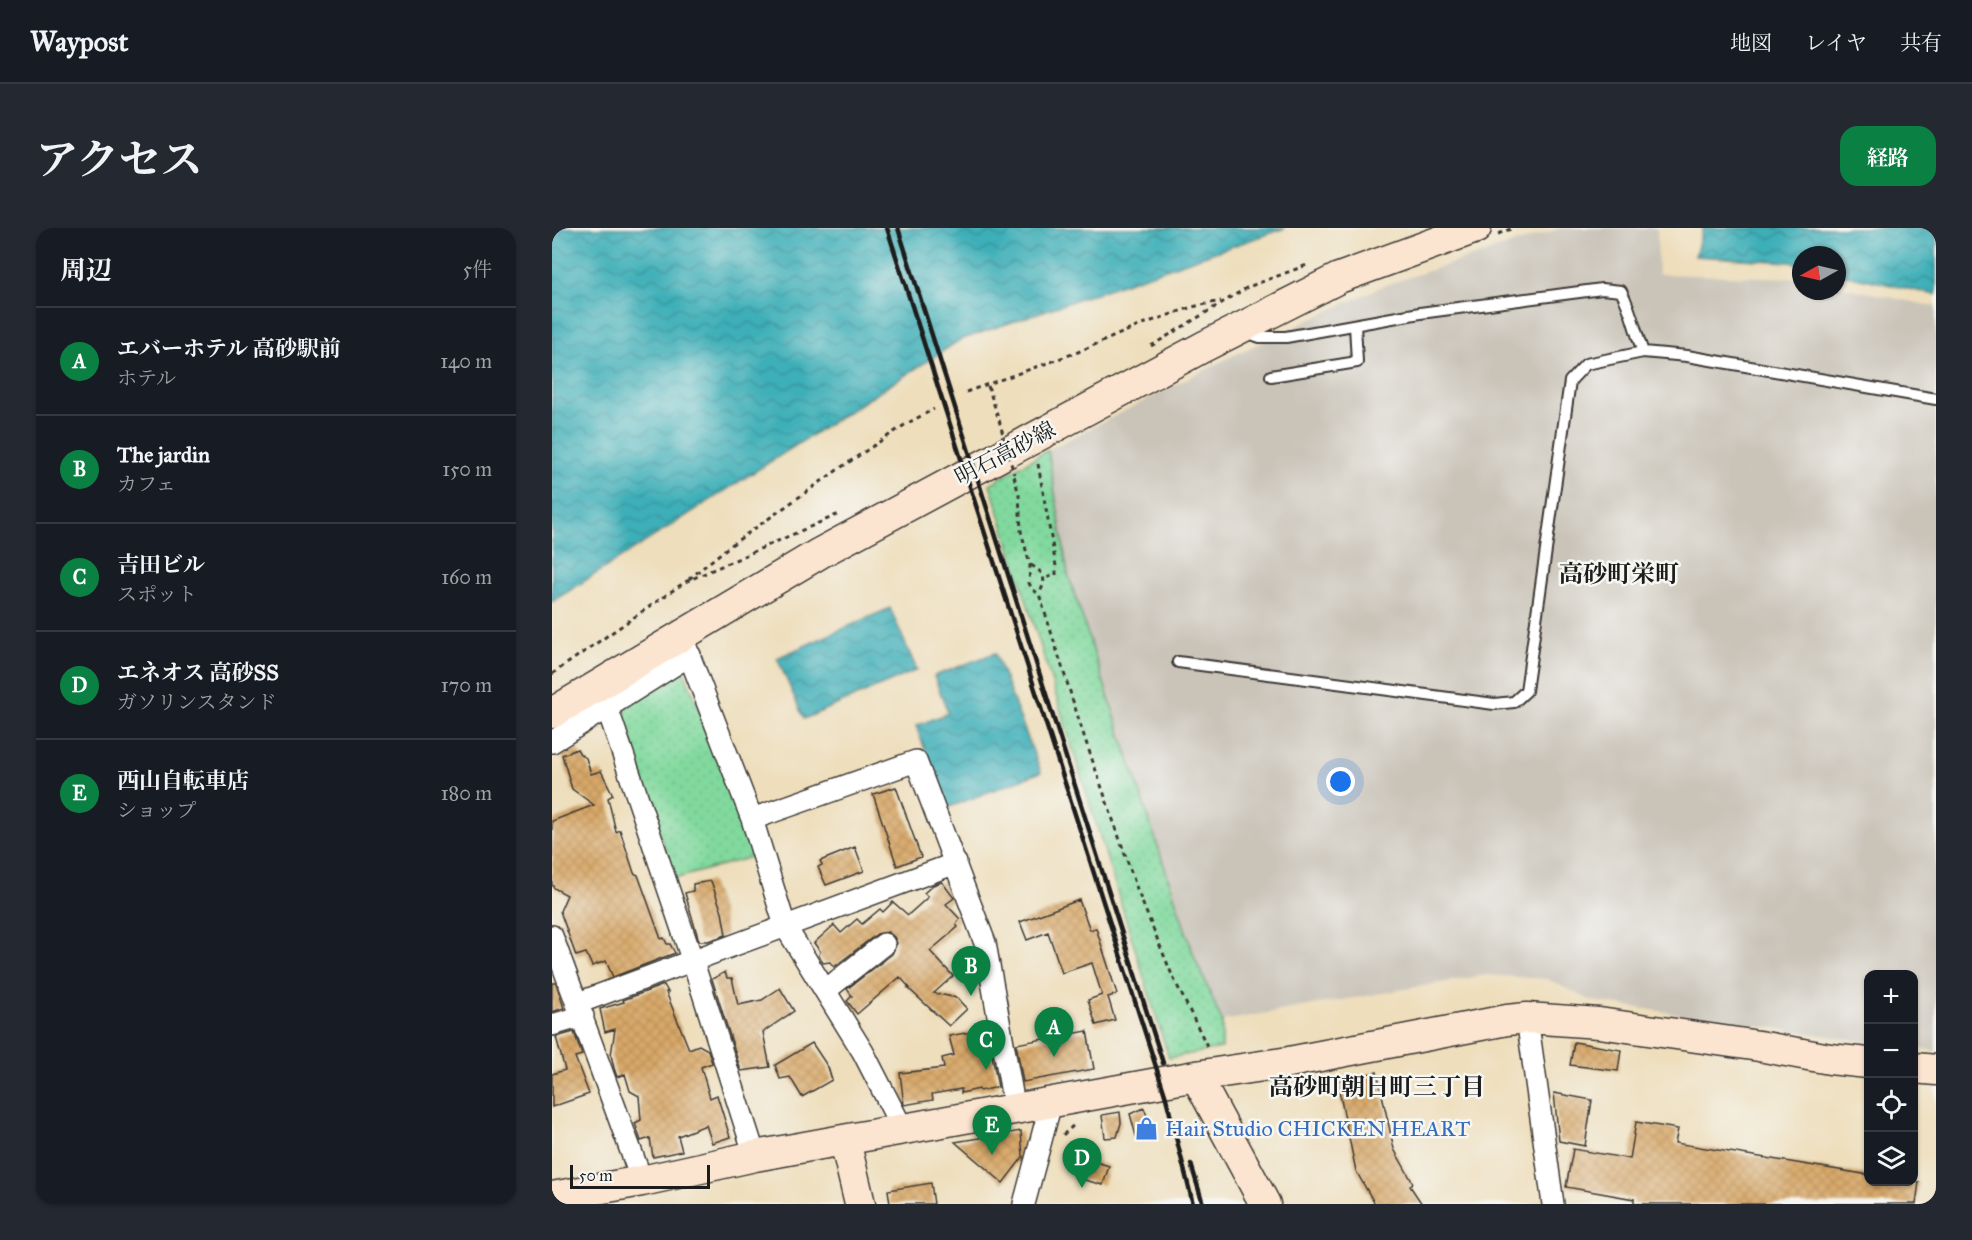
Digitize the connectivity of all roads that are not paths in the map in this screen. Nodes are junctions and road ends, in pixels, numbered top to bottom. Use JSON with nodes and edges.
{"nodes":[{"id":1,"x":1476,"y":228,"type":"edge"},
{"id":2,"x":1354,"y":325,"type":"junction"},
{"id":3,"x":1236,"y":330,"type":"junction"},
{"id":4,"x":1643,"y":352,"type":"junction"},
{"id":5,"x":1271,"y":376,"type":"dead end"},
{"id":6,"x":1936,"y":399,"type":"edge"},
{"id":7,"x":686,"y":644,"type":"junction"},
{"id":8,"x":1178,"y":662,"type":"dead end"},
{"id":9,"x":607,"y":707,"type":"junction"},
{"id":10,"x":552,"y":713,"type":"edge"},
{"id":11,"x":552,"y":742,"type":"edge"},
{"id":12,"x":752,"y":819,"type":"junction"},
{"id":13,"x":956,"y":863,"type":"junction"},
{"id":14,"x":785,"y":926,"type":"junction"},
{"id":15,"x":552,"y":936,"type":"edge"},
{"id":16,"x":884,"y":944,"type":"dead end"},
{"id":17,"x":693,"y":962,"type":"junction"},
{"id":18,"x":826,"y":990,"type":"junction"},
{"id":19,"x":580,"y":1010,"type":"junction"},
{"id":20,"x":1527,"y":1018,"type":"junction"},
{"id":21,"x":552,"y":1025,"type":"edge"},
{"id":22,"x":1864,"y":1062,"type":"edge"},
{"id":23,"x":1203,"y":1065,"type":"junction"},
{"id":24,"x":1918,"y":1068,"type":"edge"},
{"id":25,"x":1936,"y":1070,"type":"edge"},
{"id":26,"x":1051,"y":1103,"type":"junction"},
{"id":27,"x":1015,"y":1110,"type":"junction"},
{"id":28,"x":903,"y":1130,"type":"junction"},
{"id":29,"x":845,"y":1141,"type":"junction"},
{"id":30,"x":755,"y":1156,"type":"junction"},
{"id":31,"x":632,"y":1190,"type":"edge"},
{"id":32,"x":552,"y":1197,"type":"edge"},
{"id":33,"x":860,"y":1204,"type":"edge"},
{"id":34,"x":1024,"y":1204,"type":"edge"},
{"id":35,"x":1265,"y":1204,"type":"edge"},
{"id":36,"x":1553,"y":1204,"type":"edge"}],
"edges":[{"from":1,"to":3,"type":"street","name":"明石高砂線"},
{"from":2,"to":3,"type":"lane"},
{"from":2,"to":4,"type":"lane"},
{"from":2,"to":5,"type":"lane"},
{"from":3,"to":7,"type":"street","name":"明石高砂線"},
{"from":4,"to":6,"type":"lane"},
{"from":4,"to":8,"type":"lane"},
{"from":7,"to":9,"type":"street"},
{"from":7,"to":10,"type":"street","name":"明石高砂線"},
{"from":7,"to":12,"type":"street"},
{"from":9,"to":11,"type":"street"},
{"from":9,"to":17,"type":"street"},
{"from":12,"to":13,"type":"street"},
{"from":12,"to":14,"type":"street"},
{"from":13,"to":14,"type":"street"},
{"from":13,"to":27,"type":"street"},
{"from":14,"to":17,"type":"street"},
{"from":14,"to":18,"type":"street"},
{"from":15,"to":19,"type":"street"},
{"from":16,"to":18,"type":"street"},
{"from":17,"to":19,"type":"street"},
{"from":17,"to":30,"type":"street"},
{"from":18,"to":28,"type":"street"},
{"from":19,"to":21,"type":"street"},
{"from":19,"to":31,"type":"street"},
{"from":20,"to":22,"type":"street"},
{"from":20,"to":23,"type":"street"},
{"from":20,"to":36,"type":"street"},
{"from":23,"to":26,"type":"street"},
{"from":23,"to":35,"type":"street"},
{"from":24,"to":25,"type":"street"},
{"from":26,"to":27,"type":"street"},
{"from":26,"to":34,"type":"street"},
{"from":27,"to":28,"type":"street"},
{"from":28,"to":29,"type":"street"},
{"from":29,"to":30,"type":"street"},
{"from":29,"to":33,"type":"street"},
{"from":30,"to":31,"type":"street"},
{"from":31,"to":32,"type":"street"}]}
